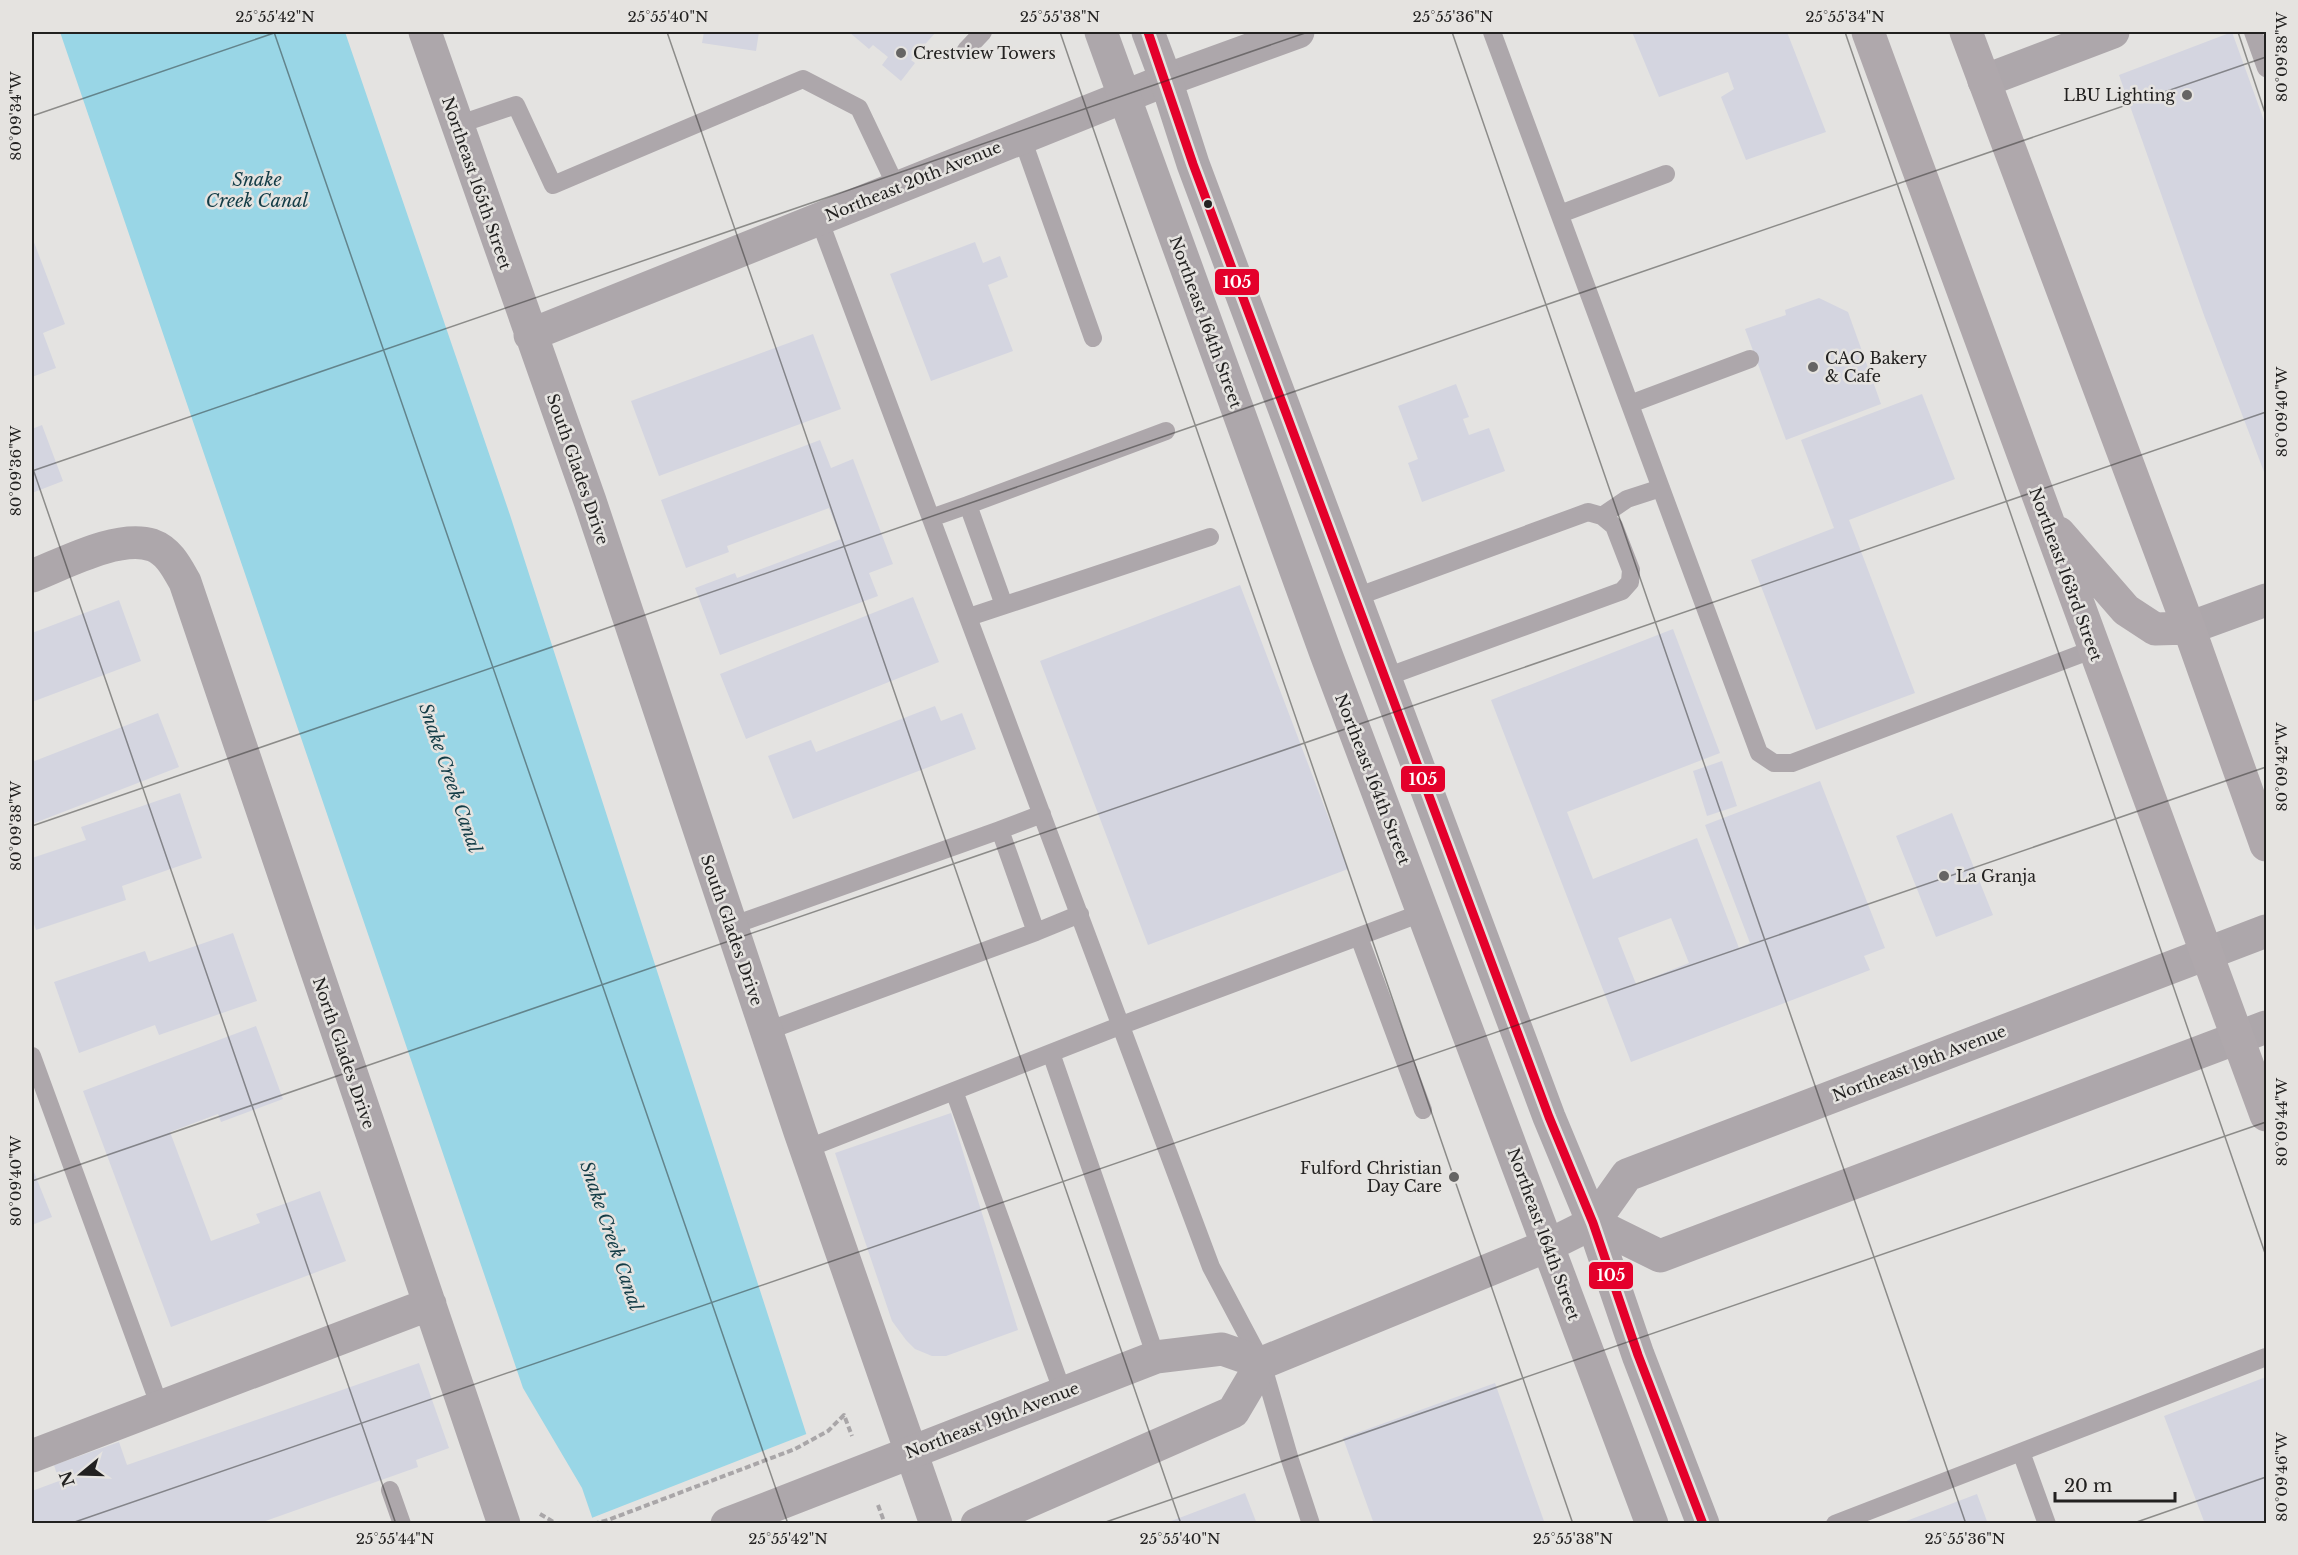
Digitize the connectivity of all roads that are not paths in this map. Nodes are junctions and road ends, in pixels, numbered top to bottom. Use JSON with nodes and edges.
{"nodes":[{"id":1,"x":425,"y":32,"type":"edge"},
{"id":2,"x":983,"y":32,"type":"edge"},
{"id":3,"x":1101,"y":32,"type":"edge"},
{"id":4,"x":1148,"y":32,"type":"edge"},
{"id":5,"x":1298,"y":32,"type":"edge"},
{"id":6,"x":1492,"y":32,"type":"edge"},
{"id":7,"x":1868,"y":32,"type":"edge"},
{"id":8,"x":1966,"y":32,"type":"edge"},
{"id":9,"x":2114,"y":32,"type":"edge"},
{"id":10,"x":2253,"y":32,"type":"edge"},
{"id":11,"x":966,"y":50,"type":"dead end"},
{"id":12,"x":2266,"y":68,"type":"edge"},
{"id":13,"x":1166,"y":80,"type":"junction"},
{"id":14,"x":1984,"y":81,"type":"junction"},
{"id":15,"x":1126,"y":96,"type":"junction"},
{"id":16,"x":457,"y":125,"type":"junction"},
{"id":17,"x":1022,"y":138,"type":"junction"},
{"id":18,"x":1666,"y":174,"type":"dead end"},
{"id":19,"x":897,"y":188,"type":"junction"},
{"id":20,"x":1560,"y":214,"type":"junction"},
{"id":21,"x":819,"y":219,"type":"junction"},
{"id":22,"x":530,"y":335,"type":"junction"},
{"id":23,"x":1093,"y":338,"type":"dead end"},
{"id":24,"x":1750,"y":359,"type":"dead end"},
{"id":25,"x":1630,"y":404,"type":"junction"},
{"id":26,"x":1166,"y":431,"type":"dead end"},
{"id":27,"x":1661,"y":488,"type":"junction"},
{"id":28,"x":969,"y":505,"type":"junction"},
{"id":29,"x":1602,"y":516,"type":"junction"},
{"id":30,"x":931,"y":518,"type":"junction"},
{"id":31,"x":2046,"y":518,"type":"junction"},
{"id":32,"x":1210,"y":537,"type":"dead end"},
{"id":33,"x":32,"y":576,"type":"edge"},
{"id":34,"x":1356,"y":597,"type":"junction"},
{"id":35,"x":2266,"y":600,"type":"edge"},
{"id":36,"x":1004,"y":606,"type":"junction"},
{"id":37,"x":969,"y":617,"type":"junction"},
{"id":38,"x":2189,"y":628,"type":"junction"},
{"id":39,"x":2094,"y":649,"type":"junction"},
{"id":40,"x":1386,"y":677,"type":"junction"},
{"id":41,"x":1042,"y":814,"type":"junction"},
{"id":42,"x":1000,"y":830,"type":"junction"},
{"id":43,"x":2266,"y":845,"type":"edge"},
{"id":44,"x":1468,"y":896,"type":"junction"},
{"id":45,"x":1424,"y":912,"type":"junction"},
{"id":46,"x":1080,"y":914,"type":"junction"},
{"id":47,"x":731,"y":926,"type":"junction"},
{"id":48,"x":2266,"y":931,"type":"edge"},
{"id":49,"x":1036,"y":933,"type":"junction"},
{"id":50,"x":1359,"y":937,"type":"junction"},
{"id":51,"x":2206,"y":953,"type":"junction"},
{"id":52,"x":1122,"y":1025,"type":"junction"},
{"id":53,"x":766,"y":1031,"type":"junction"},
{"id":54,"x":2252,"y":1032,"type":"edge"},
{"id":55,"x":1051,"y":1053,"type":"junction"},
{"id":56,"x":32,"y":1056,"type":"edge"},
{"id":57,"x":954,"y":1091,"type":"junction"},
{"id":58,"x":1423,"y":1110,"type":"dead end"},
{"id":59,"x":2266,"y":1115,"type":"edge"},
{"id":60,"x":806,"y":1149,"type":"junction"},
{"id":61,"x":1593,"y":1222,"type":"junction"},
{"id":62,"x":1547,"y":1246,"type":"junction"},
{"id":63,"x":429,"y":1304,"type":"junction"},
{"id":64,"x":1156,"y":1357,"type":"junction"},
{"id":65,"x":2266,"y":1357,"type":"edge"},
{"id":66,"x":1262,"y":1363,"type":"junction"},
{"id":67,"x":1064,"y":1393,"type":"junction"},
{"id":68,"x":160,"y":1407,"type":"junction"},
{"id":69,"x":911,"y":1452,"type":"junction"},
{"id":70,"x":2021,"y":1452,"type":"junction"},
{"id":71,"x":32,"y":1456,"type":"edge"},
{"id":72,"x":390,"y":1490,"type":"dead end"},
{"id":73,"x":995,"y":1520,"type":"edge"},
{"id":74,"x":402,"y":1524,"type":"edge"},
{"id":75,"x":504,"y":1524,"type":"edge"},
{"id":76,"x":727,"y":1524,"type":"edge"},
{"id":77,"x":936,"y":1524,"type":"edge"},
{"id":78,"x":1311,"y":1524,"type":"edge"},
{"id":79,"x":1652,"y":1524,"type":"edge"},
{"id":80,"x":1703,"y":1524,"type":"edge"},
{"id":81,"x":1835,"y":1524,"type":"edge"},
{"id":82,"x":2047,"y":1524,"type":"edge"}],
"edges":[{"from":1,"to":16,"type":"street","name":"Northeast 165th Street"},
{"from":2,"to":11,"type":"lane"},
{"from":3,"to":15,"type":"street","name":"Northeast 164th Street"},
{"from":4,"to":13,"type":"street"},
{"from":5,"to":13,"type":"street","name":"Northeast 20th Avenue"},
{"from":6,"to":20,"type":"lane"},
{"from":7,"to":31,"type":"main road","name":"Northeast 163rd Street"},
{"from":8,"to":14,"type":"main road"},
{"from":9,"to":14,"type":"street"},
{"from":10,"to":12,"type":"lane"},
{"from":13,"to":15,"type":"street","name":"Northeast 20th Avenue"},
{"from":13,"to":34,"type":"street"},
{"from":14,"to":38,"type":"main road"},
{"from":15,"to":17,"type":"street","name":"Northeast 20th Avenue"},
{"from":15,"to":45,"type":"street","name":"Northeast 164th Street"},
{"from":16,"to":19,"type":"lane"},
{"from":16,"to":22,"type":"street","name":"Northeast 165th Street"},
{"from":17,"to":19,"type":"street","name":"Northeast 20th Avenue"},
{"from":17,"to":23,"type":"lane"},
{"from":18,"to":20,"type":"lane"},
{"from":19,"to":21,"type":"street","name":"Northeast 20th Avenue"},
{"from":20,"to":25,"type":"lane"},
{"from":21,"to":22,"type":"street","name":"Northeast 20th Avenue"},
{"from":21,"to":30,"type":"lane"},
{"from":22,"to":47,"type":"street","name":"South Glades Drive"},
{"from":24,"to":25,"type":"lane"},
{"from":25,"to":27,"type":"lane"},
{"from":26,"to":28,"type":"lane"},
{"from":27,"to":29,"type":"lane"},
{"from":27,"to":39,"type":"lane"},
{"from":28,"to":30,"type":"lane"},
{"from":28,"to":36,"type":"lane"},
{"from":29,"to":34,"type":"lane"},
{"from":29,"to":40,"type":"lane"},
{"from":30,"to":37,"type":"lane"},
{"from":31,"to":38,"type":"main road"},
{"from":31,"to":39,"type":"main road","name":"Northeast 163rd Street"},
{"from":32,"to":36,"type":"lane"},
{"from":33,"to":63,"type":"street","name":"North Glades Drive"},
{"from":34,"to":40,"type":"street"},
{"from":35,"to":38,"type":"street"},
{"from":36,"to":37,"type":"lane"},
{"from":37,"to":41,"type":"lane"},
{"from":38,"to":43,"type":"main road"},
{"from":39,"to":51,"type":"main road","name":"Northeast 163rd Street"},
{"from":40,"to":44,"type":"street"},
{"from":41,"to":42,"type":"lane"},
{"from":41,"to":46,"type":"lane"},
{"from":42,"to":47,"type":"lane"},
{"from":42,"to":49,"type":"lane"},
{"from":44,"to":45,"type":"street"},
{"from":44,"to":61,"type":"street"},
{"from":45,"to":50,"type":"lane"},
{"from":45,"to":62,"type":"street","name":"Northeast 164th Street"},
{"from":46,"to":49,"type":"lane"},
{"from":46,"to":52,"type":"lane"},
{"from":47,"to":53,"type":"street","name":"South Glades Drive"},
{"from":48,"to":51,"type":"street","name":"Northeast 19th Avenue"},
{"from":49,"to":53,"type":"lane"},
{"from":50,"to":52,"type":"lane"},
{"from":50,"to":58,"type":"lane"},
{"from":51,"to":54,"type":"main road","name":"Northeast 163rd Street"},
{"from":51,"to":61,"type":"street","name":"Northeast 19th Avenue"},
{"from":52,"to":55,"type":"lane"},
{"from":52,"to":66,"type":"lane"},
{"from":53,"to":60,"type":"street","name":"South Glades Drive"},
{"from":54,"to":59,"type":"main road","name":"Northeast 163rd Street"},
{"from":54,"to":61,"type":"street"},
{"from":55,"to":57,"type":"lane"},
{"from":55,"to":64,"type":"lane"},
{"from":56,"to":68,"type":"lane"},
{"from":57,"to":60,"type":"lane"},
{"from":57,"to":67,"type":"lane"},
{"from":60,"to":69,"type":"street","name":"South Glades Drive"},
{"from":61,"to":62,"type":"street","name":"Northeast 19th Avenue"},
{"from":61,"to":80,"type":"street"},
{"from":62,"to":66,"type":"street","name":"Northeast 19th Avenue"},
{"from":62,"to":79,"type":"street","name":"Northeast 164th Street"},
{"from":63,"to":68,"type":"street"},
{"from":63,"to":75,"type":"street","name":"North Glades Drive"},
{"from":64,"to":66,"type":"street","name":"Northeast 19th Avenue"},
{"from":64,"to":67,"type":"street","name":"Northeast 19th Avenue"},
{"from":65,"to":70,"type":"lane"},
{"from":66,"to":73,"type":"street"},
{"from":66,"to":78,"type":"lane"},
{"from":67,"to":69,"type":"street","name":"Northeast 19th Avenue"},
{"from":68,"to":71,"type":"street"},
{"from":69,"to":76,"type":"street","name":"Northeast 19th Avenue"},
{"from":69,"to":77,"type":"street","name":"South Glades Drive"},
{"from":70,"to":81,"type":"lane"},
{"from":70,"to":82,"type":"lane"},
{"from":72,"to":74,"type":"lane"}]}
